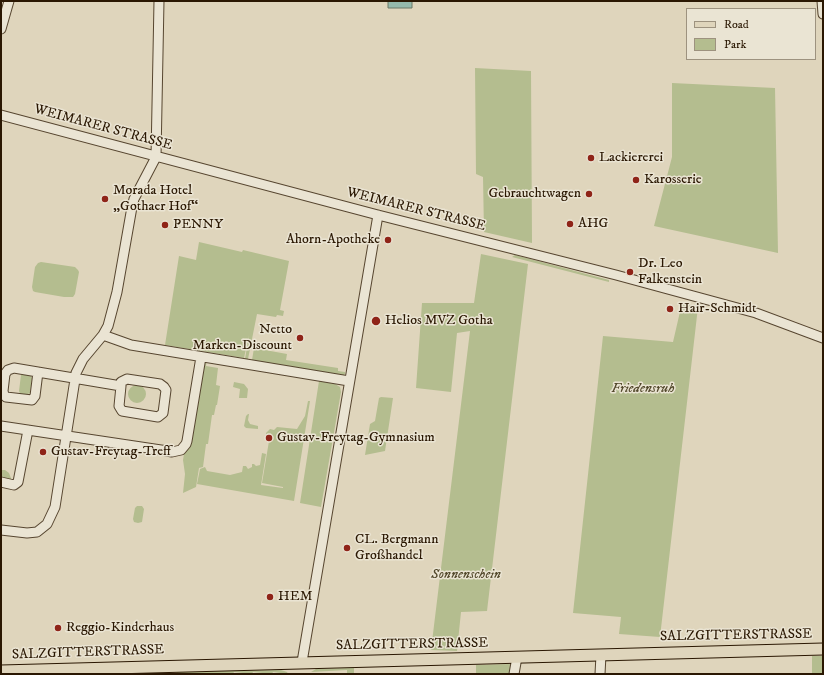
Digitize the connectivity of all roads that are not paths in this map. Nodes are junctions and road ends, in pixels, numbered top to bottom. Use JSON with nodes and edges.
{"nodes":[{"id":1,"x":9,"y":1,"type":"edge"},
{"id":2,"x":159,"y":1,"type":"edge"},
{"id":3,"x":822,"y":1,"type":"edge"},
{"id":4,"x":823,"y":14,"type":"edge"},
{"id":5,"x":1,"y":29,"type":"edge"},
{"id":6,"x":1,"y":115,"type":"edge"},
{"id":7,"x":156,"y":157,"type":"junction"},
{"id":8,"x":378,"y":215,"type":"junction"},
{"id":9,"x":103,"y":335,"type":"junction"},
{"id":10,"x":823,"y":338,"type":"edge"},
{"id":11,"x":201,"y":357,"type":"junction"},
{"id":12,"x":38,"y":372,"type":"junction"},
{"id":13,"x":75,"y":379,"type":"junction"},
{"id":14,"x":349,"y":381,"type":"junction"},
{"id":15,"x":121,"y":386,"type":"junction"},
{"id":16,"x":1,"y":426,"type":"edge"},
{"id":17,"x":28,"y":430,"type":"junction"},
{"id":18,"x":66,"y":435,"type":"junction"},
{"id":19,"x":1,"y":482,"type":"edge"},
{"id":20,"x":1,"y":530,"type":"edge"},
{"id":21,"x":823,"y":649,"type":"edge"},
{"id":22,"x":601,"y":655,"type":"junction"},
{"id":23,"x":517,"y":657,"type":"junction"},
{"id":24,"x":302,"y":662,"type":"junction"},
{"id":25,"x":1,"y":671,"type":"edge"},
{"id":26,"x":514,"y":674,"type":"edge"},
{"id":27,"x":600,"y":674,"type":"edge"}],
"edges":[{"from":1,"to":5,"type":"street"},
{"from":2,"to":7,"type":"street"},
{"from":3,"to":4,"type":"street"},
{"from":6,"to":7,"type":"street","name":"WEIMARER STRASSE"},
{"from":7,"to":8,"type":"street","name":"WEIMARER STRASSE"},
{"from":7,"to":9,"type":"street"},
{"from":8,"to":10,"type":"street","name":"WEIMARER STRASSE"},
{"from":8,"to":14,"type":"street"},
{"from":9,"to":11,"type":"street"},
{"from":9,"to":13,"type":"street"},
{"from":11,"to":14,"type":"street"},
{"from":11,"to":18,"type":"street"},
{"from":12,"to":12,"type":"street"},
{"from":12,"to":13,"type":"street"},
{"from":13,"to":15,"type":"street"},
{"from":13,"to":18,"type":"street"},
{"from":14,"to":24,"type":"street"},
{"from":15,"to":15,"type":"street"},
{"from":16,"to":17,"type":"street"},
{"from":17,"to":18,"type":"street"},
{"from":17,"to":19,"type":"street"},
{"from":18,"to":20,"type":"street"},
{"from":21,"to":22,"type":"main road","name":"SALZGITTERSTRASSE"},
{"from":22,"to":23,"type":"main road","name":"SALZGITTERSTRASSE"},
{"from":22,"to":27,"type":"street"},
{"from":23,"to":24,"type":"main road","name":"SALZGITTERSTRASSE"},
{"from":23,"to":26,"type":"street"},
{"from":24,"to":25,"type":"main road","name":"SALZGITTERSTRASSE"}]}
